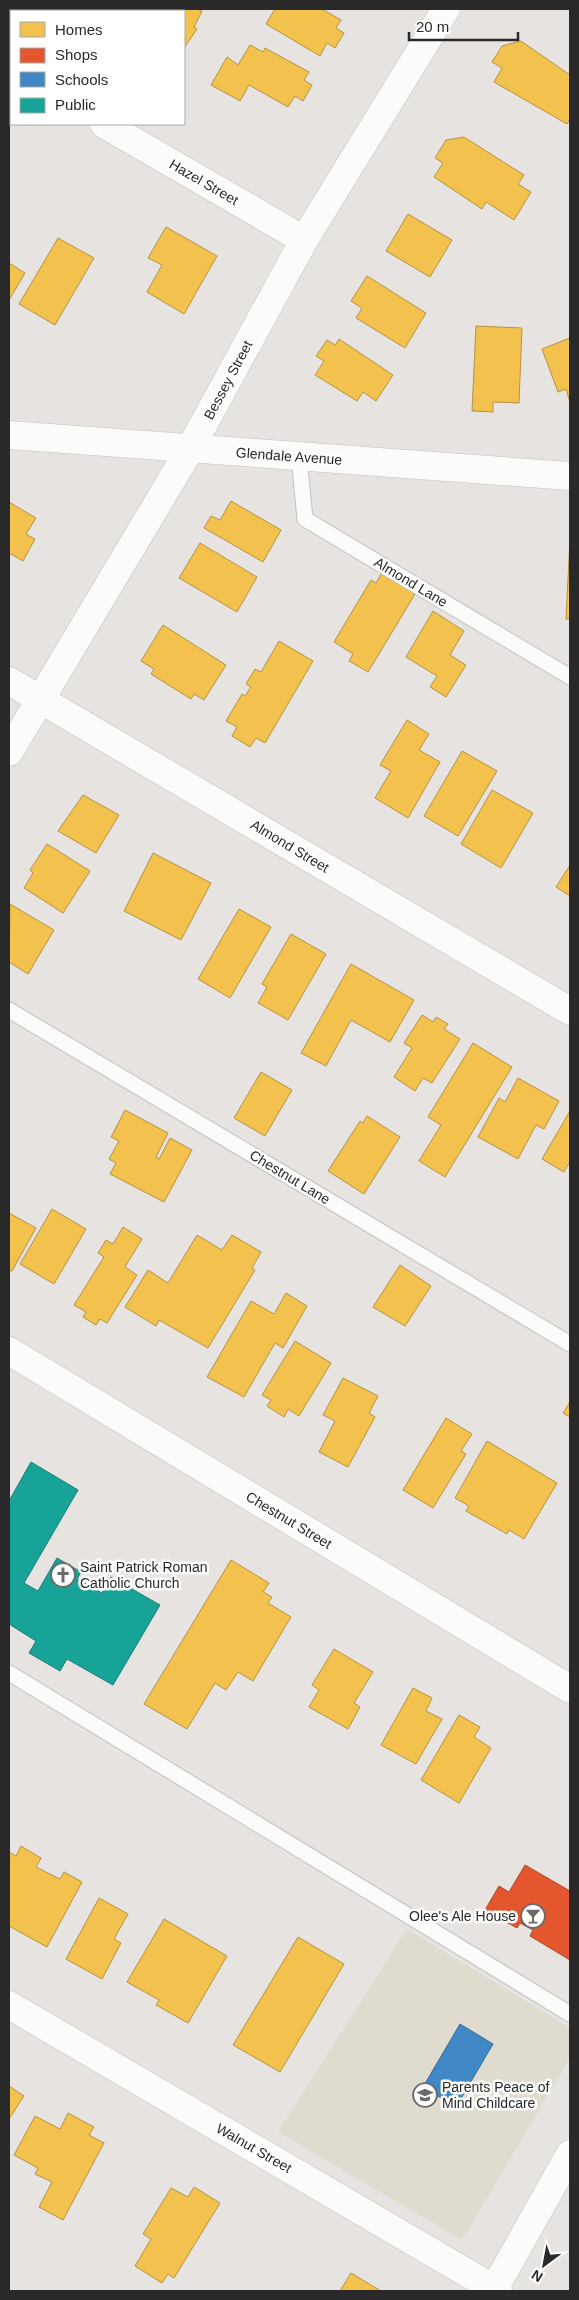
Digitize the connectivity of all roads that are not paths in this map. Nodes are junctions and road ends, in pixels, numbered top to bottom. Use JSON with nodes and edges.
{"nodes":[{"id":1,"x":446,"y":9,"type":"edge"},
{"id":2,"x":106,"y":125,"type":"edge"},
{"id":3,"x":304,"y":240,"type":"junction"},
{"id":4,"x":9,"y":436,"type":"edge"},
{"id":5,"x":190,"y":449,"type":"junction"},
{"id":6,"x":299,"y":457,"type":"junction"},
{"id":7,"x":570,"y":476,"type":"edge"},
{"id":8,"x":570,"y":677,"type":"edge"},
{"id":9,"x":9,"y":681,"type":"edge"},
{"id":10,"x":41,"y":699,"type":"junction"},
{"id":11,"x":9,"y":752,"type":"edge"},
{"id":12,"x":9,"y":1010,"type":"edge"},
{"id":13,"x":570,"y":1011,"type":"edge"},
{"id":14,"x":570,"y":1344,"type":"edge"},
{"id":15,"x":9,"y":1351,"type":"edge"},
{"id":16,"x":9,"y":1673,"type":"edge"},
{"id":17,"x":570,"y":1689,"type":"edge"},
{"id":18,"x":9,"y":2005,"type":"edge"},
{"id":19,"x":570,"y":2014,"type":"edge"},
{"id":20,"x":570,"y":2154,"type":"edge"},
{"id":21,"x":495,"y":2290,"type":"edge"}],
"edges":[{"from":1,"to":3,"type":"street","name":"Bessey Street"},
{"from":2,"to":3,"type":"street","name":"Hazel Street"},
{"from":3,"to":5,"type":"street","name":"Bessey Street"},
{"from":4,"to":5,"type":"street","name":"Glendale Avenue"},
{"from":5,"to":6,"type":"street","name":"Glendale Avenue"},
{"from":5,"to":10,"type":"street","name":"Bessey Street"},
{"from":6,"to":7,"type":"street","name":"Glendale Avenue"},
{"from":6,"to":8,"type":"lane","name":"Almond Lane"},
{"from":9,"to":10,"type":"street","name":"Almond Street"},
{"from":10,"to":11,"type":"street","name":"Bessey Street"},
{"from":10,"to":13,"type":"street","name":"Almond Street"},
{"from":12,"to":14,"type":"lane","name":"Chestnut Lane"},
{"from":15,"to":17,"type":"street","name":"Chestnut Street"},
{"from":16,"to":19,"type":"lane"},
{"from":18,"to":21,"type":"street","name":"Walnut Street"},
{"from":20,"to":21,"type":"street"}]}
